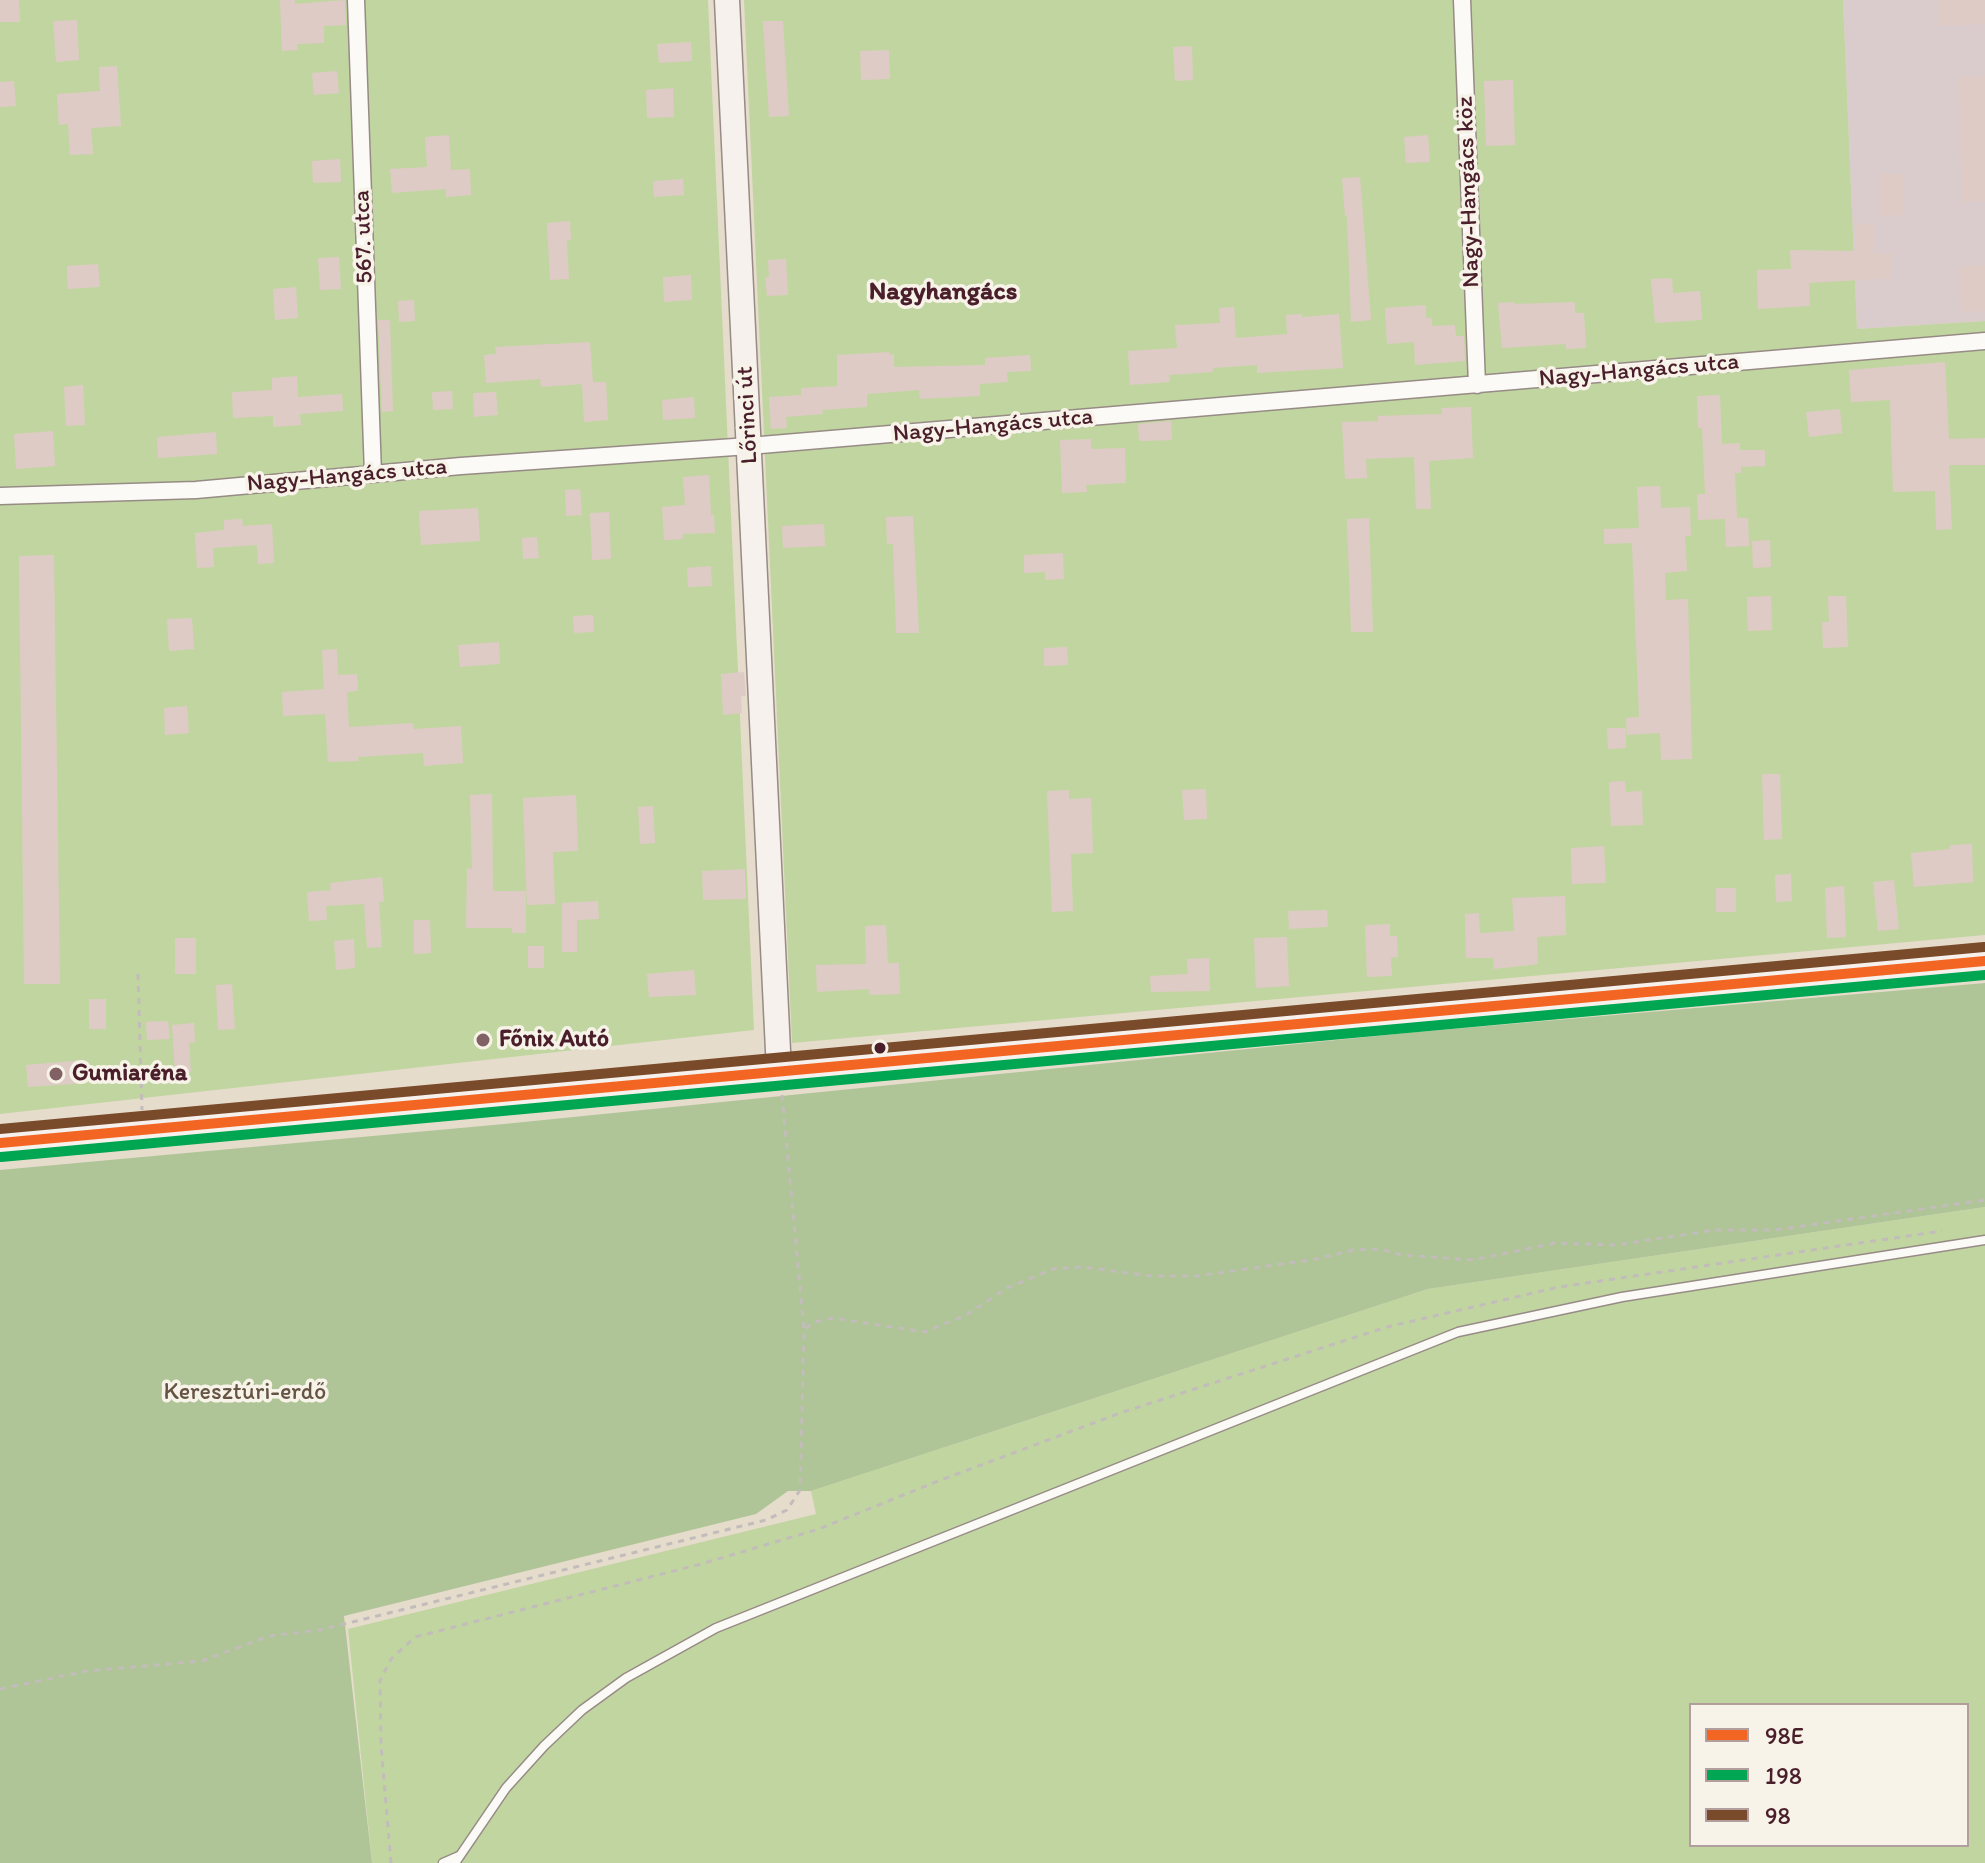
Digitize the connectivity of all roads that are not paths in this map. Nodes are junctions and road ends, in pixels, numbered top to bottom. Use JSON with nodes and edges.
{"nodes":[{"id":1,"x":356,"y":0,"type":"edge"},
{"id":2,"x":727,"y":0,"type":"edge"},
{"id":3,"x":1462,"y":0,"type":"edge"},
{"id":4,"x":1985,"y":341,"type":"edge"},
{"id":5,"x":1477,"y":385,"type":"junction"},
{"id":6,"x":749,"y":446,"type":"junction"},
{"id":7,"x":373,"y":474,"type":"junction"},
{"id":8,"x":0,"y":496,"type":"edge"},
{"id":9,"x":1985,"y":961,"type":"edge"},
{"id":10,"x":779,"y":1071,"type":"junction"},
{"id":11,"x":0,"y":1143,"type":"edge"},
{"id":12,"x":1985,"y":1240,"type":"edge"},
{"id":13,"x":457,"y":1859,"type":"edge"},
{"id":14,"x":443,"y":1863,"type":"edge"}],
"edges":[{"from":1,"to":7,"type":"street","name":"567. utca"},
{"from":2,"to":6,"type":"main road","name":"Lőrinci út"},
{"from":3,"to":5,"type":"street","name":"Nagy-Hangács köz"},
{"from":4,"to":5,"type":"street","name":"Nagy-Hangács utca"},
{"from":5,"to":6,"type":"street","name":"Nagy-Hangács utca"},
{"from":6,"to":7,"type":"street","name":"Nagy-Hangács utca"},
{"from":6,"to":10,"type":"main road","name":"Lőrinci út"},
{"from":7,"to":8,"type":"street","name":"Nagy-Hangács utca"},
{"from":9,"to":10,"type":"main road"},
{"from":10,"to":11,"type":"main road"},
{"from":12,"to":13,"type":"lane"},
{"from":13,"to":14,"type":"lane"}]}
